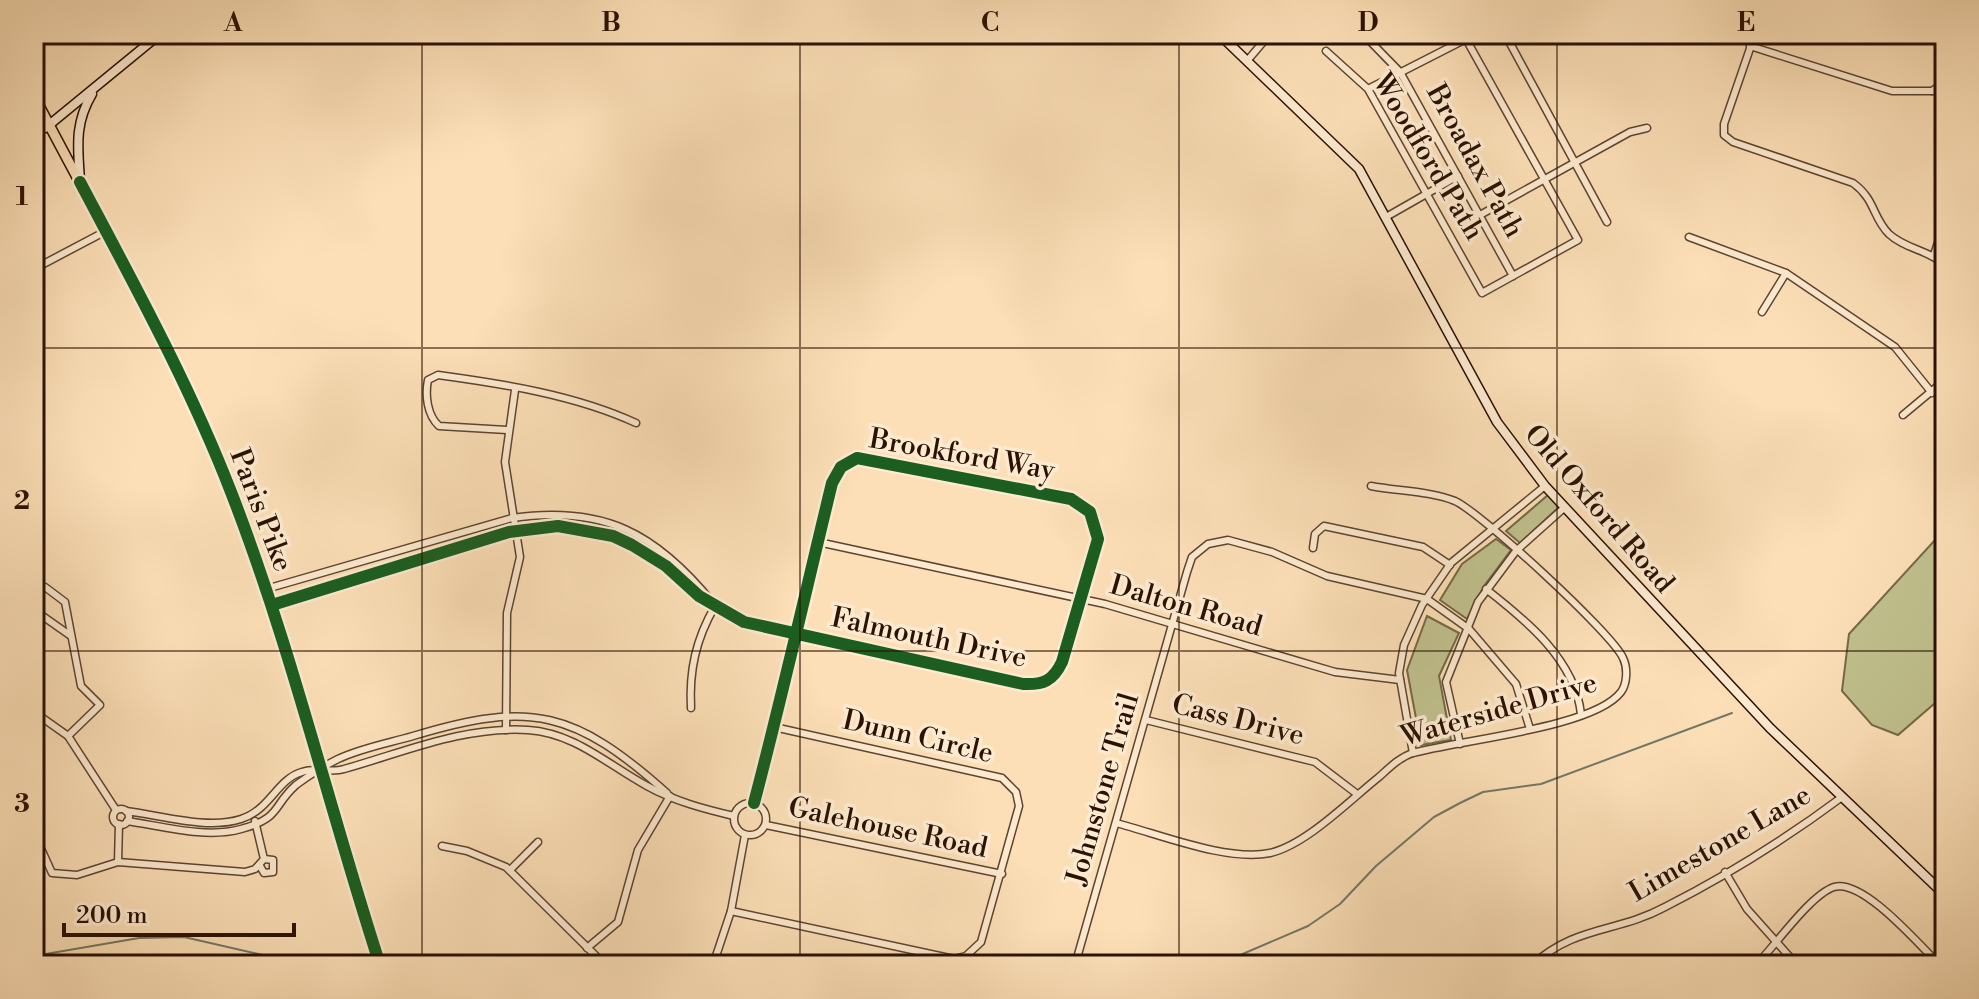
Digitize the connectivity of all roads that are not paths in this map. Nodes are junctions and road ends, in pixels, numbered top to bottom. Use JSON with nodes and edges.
{"nodes":[{"id":1,"x":160,"y":34,"type":"edge"},
{"id":2,"x":1219,"y":34,"type":"edge"},
{"id":3,"x":1270,"y":34,"type":"edge"},
{"id":4,"x":1363,"y":34,"type":"edge"},
{"id":5,"x":1505,"y":34,"type":"edge"},
{"id":6,"x":1755,"y":34,"type":"edge"},
{"id":7,"x":1750,"y":46,"type":"junction"},
{"id":8,"x":1326,"y":51,"type":"dead end"},
{"id":9,"x":1247,"y":61,"type":"junction"},
{"id":10,"x":1400,"y":72,"type":"junction"},
{"id":11,"x":1945,"y":82,"type":"edge"},
{"id":12,"x":96,"y":88,"type":"junction"},
{"id":13,"x":1368,"y":89,"type":"junction"},
{"id":14,"x":1932,"y":91,"type":"junction"},
{"id":15,"x":1945,"y":91,"type":"edge"},
{"id":16,"x":34,"y":96,"type":"edge"},
{"id":17,"x":49,"y":125,"type":"junction"},
{"id":18,"x":1647,"y":128,"type":"dead end"},
{"id":19,"x":34,"y":130,"type":"edge"},
{"id":20,"x":1575,"y":163,"type":"junction"},
{"id":21,"x":1458,"y":176,"type":"junction"},
{"id":22,"x":1544,"y":181,"type":"junction"},
{"id":23,"x":80,"y":182,"type":"junction"},
{"id":24,"x":1427,"y":194,"type":"junction"},
{"id":25,"x":1480,"y":215,"type":"junction"},
{"id":26,"x":1386,"y":217,"type":"junction"},
{"id":27,"x":1945,"y":221,"type":"edge"},
{"id":28,"x":1607,"y":222,"type":"dead end"},
{"id":29,"x":106,"y":231,"type":"junction"},
{"id":30,"x":1689,"y":237,"type":"dead end"},
{"id":31,"x":1934,"y":255,"type":"junction"},
{"id":32,"x":1945,"y":265,"type":"edge"},
{"id":33,"x":34,"y":269,"type":"edge"},
{"id":34,"x":1786,"y":273,"type":"junction"},
{"id":35,"x":1513,"y":276,"type":"junction"},
{"id":36,"x":1762,"y":312,"type":"dead end"},
{"id":37,"x":1945,"y":380,"type":"edge"},
{"id":38,"x":515,"y":390,"type":"junction"},
{"id":39,"x":1932,"y":393,"type":"junction"},
{"id":40,"x":1903,"y":415,"type":"dead end"},
{"id":41,"x":636,"y":423,"type":"dead end"},
{"id":42,"x":507,"y":430,"type":"junction"},
{"id":43,"x":1371,"y":486,"type":"dead end"},
{"id":44,"x":1545,"y":486,"type":"junction"},
{"id":45,"x":1564,"y":508,"type":"junction"},
{"id":46,"x":512,"y":518,"type":"junction"},
{"id":47,"x":516,"y":530,"type":"junction"},
{"id":48,"x":1493,"y":531,"type":"junction"},
{"id":49,"x":818,"y":542,"type":"junction"},
{"id":50,"x":1313,"y":548,"type":"dead end"},
{"id":51,"x":1516,"y":551,"type":"junction"},
{"id":52,"x":1450,"y":565,"type":"junction"},
{"id":53,"x":34,"y":589,"type":"edge"},
{"id":54,"x":266,"y":589,"type":"junction"},
{"id":55,"x":1486,"y":589,"type":"junction"},
{"id":56,"x":1081,"y":599,"type":"junction"},
{"id":57,"x":1427,"y":599,"type":"junction"},
{"id":58,"x":272,"y":605,"type":"junction"},
{"id":59,"x":715,"y":606,"type":"junction"},
{"id":60,"x":34,"y":610,"type":"edge"},
{"id":61,"x":1173,"y":625,"type":"junction"},
{"id":62,"x":1467,"y":628,"type":"junction"},
{"id":63,"x":795,"y":635,"type":"junction"},
{"id":64,"x":71,"y":636,"type":"junction"},
{"id":65,"x":1400,"y":680,"type":"junction"},
{"id":66,"x":691,"y":708,"type":"dead end"},
{"id":67,"x":34,"y":712,"type":"edge"},
{"id":68,"x":506,"y":714,"type":"junction"},
{"id":69,"x":1581,"y":714,"type":"junction"},
{"id":70,"x":1146,"y":720,"type":"junction"},
{"id":71,"x":774,"y":727,"type":"junction"},
{"id":72,"x":1530,"y":729,"type":"junction"},
{"id":73,"x":506,"y":730,"type":"junction"},
{"id":74,"x":68,"y":736,"type":"junction"},
{"id":75,"x":594,"y":737,"type":"junction"},
{"id":76,"x":1460,"y":744,"type":"junction"},
{"id":77,"x":588,"y":748,"type":"junction"},
{"id":78,"x":1413,"y":753,"type":"junction"},
{"id":79,"x":322,"y":770,"type":"junction"},
{"id":80,"x":1357,"y":794,"type":"junction"},
{"id":81,"x":670,"y":796,"type":"junction"},
{"id":82,"x":1842,"y":797,"type":"junction"},
{"id":83,"x":754,"y":803,"type":"junction"},
{"id":84,"x":116,"y":810,"type":"junction"},
{"id":85,"x":126,"y":811,"type":"junction"},
{"id":86,"x":253,"y":814,"type":"junction"},
{"id":87,"x":734,"y":816,"type":"junction"},
{"id":88,"x":123,"y":823,"type":"junction"},
{"id":89,"x":1116,"y":823,"type":"junction"},
{"id":90,"x":256,"y":824,"type":"junction"},
{"id":91,"x":766,"y":825,"type":"junction"},
{"id":92,"x":34,"y":833,"type":"edge"},
{"id":93,"x":745,"y":835,"type":"junction"},
{"id":94,"x":538,"y":842,"type":"dead end"},
{"id":95,"x":442,"y":846,"type":"dead end"},
{"id":96,"x":118,"y":862,"type":"junction"},
{"id":97,"x":510,"y":870,"type":"junction"},
{"id":98,"x":1725,"y":872,"type":"junction"},
{"id":99,"x":1002,"y":874,"type":"junction"},
{"id":100,"x":1945,"y":895,"type":"edge"},
{"id":101,"x":731,"y":911,"type":"junction"},
{"id":102,"x":1776,"y":945,"type":"junction"},
{"id":103,"x":587,"y":948,"type":"junction"},
{"id":104,"x":380,"y":965,"type":"edge"},
{"id":105,"x":605,"y":965,"type":"edge"},
{"id":106,"x":713,"y":965,"type":"edge"},
{"id":107,"x":1075,"y":965,"type":"edge"},
{"id":108,"x":1532,"y":965,"type":"edge"},
{"id":109,"x":1756,"y":965,"type":"edge"},
{"id":110,"x":1797,"y":965,"type":"edge"},
{"id":111,"x":1940,"y":965,"type":"edge"}],
"edges":[{"from":1,"to":12,"type":"street"},
{"from":2,"to":9,"type":"street","name":"Old Oxford Road"},
{"from":3,"to":9,"type":"street"},
{"from":4,"to":10,"type":"street","name":"Broadax Path"},
{"from":5,"to":20,"type":"street"},
{"from":6,"to":7,"type":"street"},
{"from":7,"to":14,"type":"street"},
{"from":7,"to":31,"type":"street"},
{"from":8,"to":13,"type":"street","name":"Woodford Path"},
{"from":9,"to":26,"type":"street","name":"Old Oxford Road"},
{"from":10,"to":13,"type":"street"},
{"from":10,"to":21,"type":"street","name":"Broadax Path"},
{"from":10,"to":22,"type":"street"},
{"from":11,"to":14,"type":"street"},
{"from":12,"to":17,"type":"street"},
{"from":12,"to":23,"type":"street"},
{"from":13,"to":24,"type":"street","name":"Woodford Path"},
{"from":14,"to":15,"type":"street"},
{"from":16,"to":17,"type":"main road","name":"Paris Pike"},
{"from":17,"to":19,"type":"highway"},
{"from":17,"to":23,"type":"main road","name":"Paris Pike"},
{"from":18,"to":20,"type":"street"},
{"from":20,"to":22,"type":"street"},
{"from":20,"to":28,"type":"street"},
{"from":21,"to":24,"type":"street"},
{"from":21,"to":25,"type":"street","name":"Broadax Path"},
{"from":22,"to":25,"type":"street"},
{"from":22,"to":35,"type":"street"},
{"from":23,"to":29,"type":"main road","name":"Paris Pike"},
{"from":24,"to":26,"type":"street"},
{"from":24,"to":35,"type":"street","name":"Woodford Path"},
{"from":25,"to":35,"type":"street","name":"Broadax Path"},
{"from":26,"to":44,"type":"street","name":"Old Oxford Road"},
{"from":27,"to":31,"type":"street"},
{"from":29,"to":33,"type":"street"},
{"from":29,"to":54,"type":"main road","name":"Paris Pike"},
{"from":30,"to":34,"type":"street"},
{"from":31,"to":32,"type":"street"},
{"from":34,"to":36,"type":"street"},
{"from":34,"to":39,"type":"street"},
{"from":37,"to":39,"type":"street"},
{"from":38,"to":41,"type":"street"},
{"from":38,"to":42,"type":"street"},
{"from":38,"to":42,"type":"street"},
{"from":39,"to":40,"type":"street"},
{"from":42,"to":46,"type":"street"},
{"from":43,"to":48,"type":"street","name":"Waterside Drive"},
{"from":44,"to":45,"type":"street","name":"Old Oxford Road"},
{"from":44,"to":48,"type":"street"},
{"from":45,"to":51,"type":"street"},
{"from":45,"to":82,"type":"street","name":"Old Oxford Road"},
{"from":46,"to":47,"type":"street"},
{"from":46,"to":54,"type":"street","name":"Falmouth Drive"},
{"from":46,"to":59,"type":"street","name":"Falmouth Drive"},
{"from":47,"to":58,"type":"street","name":"Falmouth Drive"},
{"from":47,"to":59,"type":"street","name":"Falmouth Drive"},
{"from":47,"to":68,"type":"street"},
{"from":48,"to":51,"type":"street","name":"Waterside Drive"},
{"from":48,"to":52,"type":"street"},
{"from":49,"to":56,"type":"street","name":"Dalton Road"},
{"from":49,"to":56,"type":"street","name":"Brookford Way"},
{"from":49,"to":63,"type":"street","name":"Brookford Way"},
{"from":50,"to":52,"type":"street"},
{"from":51,"to":55,"type":"street"},
{"from":51,"to":69,"type":"street","name":"Waterside Drive"},
{"from":52,"to":57,"type":"street"},
{"from":53,"to":64,"type":"street"},
{"from":54,"to":58,"type":"main road","name":"Paris Pike"},
{"from":55,"to":62,"type":"street"},
{"from":55,"to":69,"type":"street"},
{"from":56,"to":61,"type":"street","name":"Dalton Road"},
{"from":56,"to":63,"type":"street","name":"Falmouth Drive"},
{"from":57,"to":61,"type":"street","name":"Johnstone Trail"},
{"from":57,"to":62,"type":"street"},
{"from":57,"to":65,"type":"street"},
{"from":58,"to":79,"type":"main road","name":"Paris Pike"},
{"from":59,"to":63,"type":"street","name":"Falmouth Drive"},
{"from":59,"to":66,"type":"street"},
{"from":60,"to":64,"type":"street"},
{"from":61,"to":65,"type":"street","name":"Dalton Road"},
{"from":61,"to":70,"type":"street","name":"Johnstone Trail"},
{"from":62,"to":72,"type":"street"},
{"from":62,"to":76,"type":"street"},
{"from":63,"to":71,"type":"street","name":"Brookford Way"},
{"from":64,"to":74,"type":"street"},
{"from":65,"to":78,"type":"street"},
{"from":67,"to":74,"type":"street"},
{"from":68,"to":73,"type":"street"},
{"from":68,"to":75,"type":"street"},
{"from":68,"to":79,"type":"street"},
{"from":69,"to":72,"type":"street","name":"Waterside Drive"},
{"from":70,"to":80,"type":"street","name":"Cass Drive"},
{"from":70,"to":89,"type":"street","name":"Johnstone Trail"},
{"from":71,"to":83,"type":"street","name":"Brookford Way"},
{"from":71,"to":99,"type":"street","name":"Dunn Circle"},
{"from":72,"to":76,"type":"street","name":"Waterside Drive"},
{"from":73,"to":77,"type":"street"},
{"from":73,"to":79,"type":"street"},
{"from":74,"to":84,"type":"street"},
{"from":75,"to":77,"type":"street"},
{"from":75,"to":81,"type":"street"},
{"from":76,"to":78,"type":"street","name":"Waterside Drive"},
{"from":77,"to":81,"type":"street"},
{"from":78,"to":80,"type":"street","name":"Waterside Drive"},
{"from":79,"to":86,"type":"street"},
{"from":79,"to":90,"type":"street"},
{"from":79,"to":104,"type":"main road","name":"Paris Pike"},
{"from":80,"to":89,"type":"street","name":"Waterside Drive"},
{"from":81,"to":87,"type":"street"},
{"from":81,"to":103,"type":"street"},
{"from":82,"to":98,"type":"street","name":"Limestone Lane"},
{"from":82,"to":100,"type":"street","name":"Old Oxford Road"},
{"from":83,"to":87,"type":"street"},
{"from":83,"to":91,"type":"street"},
{"from":84,"to":85,"type":"street"},
{"from":84,"to":88,"type":"street"},
{"from":85,"to":86,"type":"street"},
{"from":85,"to":88,"type":"street"},
{"from":86,"to":90,"type":"street"},
{"from":87,"to":93,"type":"street"},
{"from":88,"to":90,"type":"street"},
{"from":88,"to":96,"type":"street"},
{"from":89,"to":107,"type":"street","name":"Johnstone Trail"},
{"from":90,"to":96,"type":"street"},
{"from":91,"to":93,"type":"street"},
{"from":91,"to":99,"type":"street","name":"Galehouse Road"},
{"from":92,"to":96,"type":"street"},
{"from":93,"to":101,"type":"street"},
{"from":94,"to":97,"type":"street"},
{"from":95,"to":97,"type":"street"},
{"from":97,"to":103,"type":"street"},
{"from":98,"to":102,"type":"street"},
{"from":98,"to":108,"type":"street","name":"Limestone Lane"},
{"from":99,"to":101,"type":"street","name":"Dunn Circle"},
{"from":101,"to":106,"type":"street"},
{"from":102,"to":109,"type":"street"},
{"from":102,"to":110,"type":"street"},
{"from":102,"to":111,"type":"street"},
{"from":103,"to":105,"type":"street"}]}
